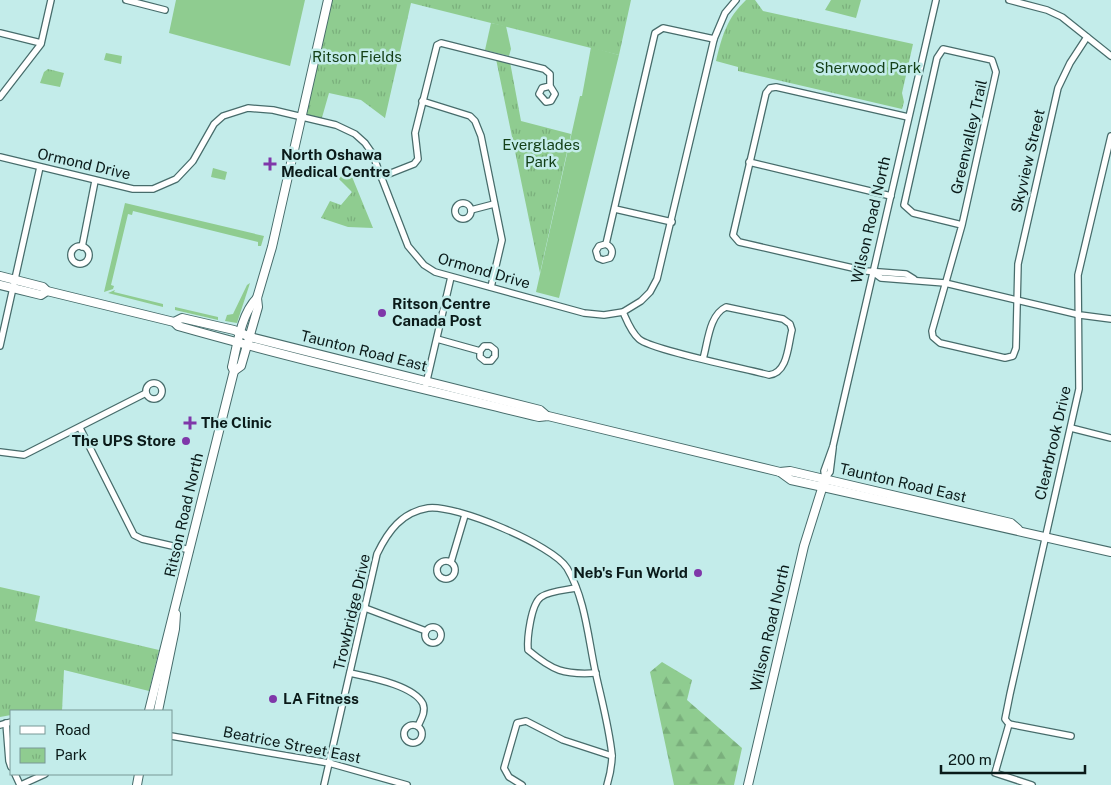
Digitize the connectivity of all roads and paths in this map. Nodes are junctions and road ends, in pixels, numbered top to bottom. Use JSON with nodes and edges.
{"nodes":[{"id":1,"x":51,"y":0,"type":"edge"},
{"id":2,"x":127,"y":0,"type":"edge"},
{"id":3,"x":328,"y":0,"type":"edge"},
{"id":4,"x":736,"y":0,"type":"edge"},
{"id":5,"x":936,"y":0,"type":"edge"},
{"id":6,"x":1010,"y":0,"type":"edge"},
{"id":7,"x":165,"y":10,"type":"dead end"},
{"id":8,"x":0,"y":32,"type":"edge"},
{"id":9,"x":1087,"y":36,"type":"junction"},
{"id":10,"x":714,"y":39,"type":"junction"},
{"id":11,"x":41,"y":43,"type":"junction"},
{"id":12,"x":1111,"y":56,"type":"edge"},
{"id":13,"x":550,"y":86,"type":"dead end"},
{"id":14,"x":1,"y":95,"type":"edge"},
{"id":15,"x":422,"y":101,"type":"junction"},
{"id":16,"x":302,"y":116,"type":"junction"},
{"id":17,"x":908,"y":118,"type":"junction"},
{"id":18,"x":1111,"y":136,"type":"edge"},
{"id":19,"x":0,"y":157,"type":"edge"},
{"id":20,"x":749,"y":162,"type":"junction"},
{"id":21,"x":40,"y":167,"type":"junction"},
{"id":22,"x":381,"y":177,"type":"junction"},
{"id":23,"x":95,"y":181,"type":"junction"},
{"id":24,"x":891,"y":196,"type":"junction"},
{"id":25,"x":494,"y":204,"type":"junction"},
{"id":26,"x":615,"y":209,"type":"junction"},
{"id":27,"x":471,"y":210,"type":"dead end"},
{"id":28,"x":672,"y":222,"type":"junction"},
{"id":29,"x":962,"y":225,"type":"junction"},
{"id":30,"x":606,"y":244,"type":"dead end"},
{"id":31,"x":82,"y":246,"type":"dead end"},
{"id":32,"x":873,"y":272,"type":"junction"},
{"id":33,"x":0,"y":276,"type":"edge"},
{"id":34,"x":451,"y":277,"type":"junction"},
{"id":35,"x":945,"y":283,"type":"junction"},
{"id":36,"x":14,"y":284,"type":"junction"},
{"id":37,"x":0,"y":285,"type":"edge"},
{"id":38,"x":491,"y":287,"type":"junction"},
{"id":39,"x":257,"y":298,"type":"junction"},
{"id":40,"x":1016,"y":299,"type":"junction"},
{"id":41,"x":624,"y":312,"type":"junction"},
{"id":42,"x":1080,"y":315,"type":"junction"},
{"id":43,"x":1111,"y":319,"type":"edge"},
{"id":44,"x":174,"y":322,"type":"junction"},
{"id":45,"x":241,"y":333,"type":"junction"},
{"id":46,"x":250,"y":337,"type":"junction"},
{"id":47,"x":436,"y":340,"type":"junction"},
{"id":48,"x":238,"y":343,"type":"junction"},
{"id":49,"x":247,"y":345,"type":"junction"},
{"id":50,"x":0,"y":346,"type":"edge"},
{"id":51,"x":480,"y":351,"type":"dead end"},
{"id":52,"x":703,"y":359,"type":"junction"},
{"id":53,"x":234,"y":371,"type":"junction"},
{"id":54,"x":427,"y":381,"type":"junction"},
{"id":55,"x":425,"y":389,"type":"junction"},
{"id":56,"x":146,"y":394,"type":"dead end"},
{"id":57,"x":547,"y":416,"type":"junction"},
{"id":58,"x":80,"y":428,"type":"junction"},
{"id":59,"x":1070,"y":428,"type":"junction"},
{"id":60,"x":1111,"y":438,"type":"edge"},
{"id":61,"x":0,"y":452,"type":"edge"},
{"id":62,"x":780,"y":472,"type":"junction"},
{"id":63,"x":825,"y":479,"type":"junction"},
{"id":64,"x":822,"y":487,"type":"junction"},
{"id":65,"x":465,"y":515,"type":"junction"},
{"id":66,"x":1018,"y":529,"type":"junction"},
{"id":67,"x":1045,"y":536,"type":"junction"},
{"id":68,"x":190,"y":550,"type":"junction"},
{"id":69,"x":1111,"y":552,"type":"edge"},
{"id":70,"x":451,"y":562,"type":"dead end"},
{"id":71,"x":576,"y":588,"type":"junction"},
{"id":72,"x":177,"y":607,"type":"junction"},
{"id":73,"x":365,"y":608,"type":"junction"},
{"id":74,"x":426,"y":631,"type":"dead end"},
{"id":75,"x":350,"y":673,"type":"junction"},
{"id":76,"x":596,"y":673,"type":"junction"},
{"id":77,"x":149,"y":710,"type":"edge"},
{"id":78,"x":158,"y":710,"type":"edge"},
{"id":79,"x":6,"y":723,"type":"edge"},
{"id":80,"x":1009,"y":724,"type":"junction"},
{"id":81,"x":418,"y":726,"type":"dead end"},
{"id":82,"x":172,"y":736,"type":"edge"},
{"id":83,"x":1070,"y":736,"type":"dead end"},
{"id":84,"x":612,"y":756,"type":"junction"},
{"id":85,"x":329,"y":763,"type":"junction"},
{"id":86,"x":10,"y":765,"type":"edge"},
{"id":87,"x":43,"y":775,"type":"edge"},
{"id":88,"x":20,"y":785,"type":"edge"},
{"id":89,"x":324,"y":785,"type":"edge"},
{"id":90,"x":407,"y":785,"type":"edge"},
{"id":91,"x":522,"y":785,"type":"edge"},
{"id":92,"x":607,"y":785,"type":"edge"},
{"id":93,"x":748,"y":785,"type":"edge"},
{"id":94,"x":1032,"y":785,"type":"edge"}],
"edges":[{"from":1,"to":11,"type":"street"},
{"from":2,"to":7,"type":"street"},
{"from":3,"to":16,"type":"main road","name":"Ritson Road North"},
{"from":4,"to":10,"type":"street"},
{"from":5,"to":17,"type":"street","name":"Wilson Road North"},
{"from":6,"to":9,"type":"street"},
{"from":8,"to":11,"type":"street"},
{"from":9,"to":12,"type":"street"},
{"from":9,"to":40,"type":"street","name":"Skyview Street"},
{"from":10,"to":26,"type":"street"},
{"from":10,"to":28,"type":"street"},
{"from":11,"to":14,"type":"street"},
{"from":13,"to":15,"type":"street"},
{"from":15,"to":22,"type":"street"},
{"from":15,"to":25,"type":"street"},
{"from":16,"to":22,"type":"street","name":"Ormond Drive"},
{"from":16,"to":23,"type":"street","name":"Ormond Drive"},
{"from":16,"to":39,"type":"main road","name":"Ritson Road North"},
{"from":17,"to":20,"type":"street"},
{"from":17,"to":24,"type":"street","name":"Wilson Road North"},
{"from":18,"to":42,"type":"street","name":"Clearbrook Drive"},
{"from":19,"to":21,"type":"street","name":"Ormond Drive"},
{"from":20,"to":24,"type":"street"},
{"from":20,"to":32,"type":"street"},
{"from":21,"to":23,"type":"street","name":"Ormond Drive"},
{"from":21,"to":36,"type":"street"},
{"from":22,"to":34,"type":"street","name":"Ormond Drive"},
{"from":23,"to":31,"type":"street"},
{"from":24,"to":32,"type":"street","name":"Wilson Road North"},
{"from":25,"to":27,"type":"street"},
{"from":25,"to":38,"type":"street"},
{"from":26,"to":28,"type":"street"},
{"from":26,"to":30,"type":"street"},
{"from":28,"to":41,"type":"street"},
{"from":29,"to":29,"type":"street","name":"Greenvalley Trail"},
{"from":29,"to":35,"type":"street","name":"Greenvalley Trail"},
{"from":32,"to":35,"type":"street"},
{"from":32,"to":63,"type":"street","name":"Wilson Road North"},
{"from":33,"to":36,"type":"main road","name":"Taunton Road East"},
{"from":34,"to":38,"type":"street","name":"Ormond Drive"},
{"from":34,"to":47,"type":"street"},
{"from":35,"to":40,"type":"street"},
{"from":35,"to":40,"type":"street","name":"Skyview Street"},
{"from":36,"to":37,"type":"main road","name":"Taunton Road East"},
{"from":36,"to":44,"type":"main road","name":"Taunton Road East"},
{"from":36,"to":50,"type":"street"},
{"from":38,"to":41,"type":"street","name":"Ormond Drive"},
{"from":39,"to":45,"type":"main road","name":"Ritson Road North"},
{"from":39,"to":46,"type":"main road","name":"Ritson Road North"},
{"from":40,"to":42,"type":"street"},
{"from":41,"to":52,"type":"street"},
{"from":42,"to":43,"type":"street"},
{"from":42,"to":59,"type":"street","name":"Clearbrook Drive"},
{"from":44,"to":45,"type":"main road","name":"Taunton Road East"},
{"from":44,"to":48,"type":"main road","name":"Taunton Road East"},
{"from":45,"to":46,"type":"main road","name":"Taunton Road East"},
{"from":45,"to":48,"type":"main road","name":"Ritson Road North"},
{"from":46,"to":49,"type":"main road","name":"Ritson Road North"},
{"from":46,"to":54,"type":"main road","name":"Taunton Road East"},
{"from":47,"to":51,"type":"street"},
{"from":47,"to":54,"type":"street"},
{"from":48,"to":49,"type":"main road","name":"Taunton Road East"},
{"from":48,"to":53,"type":"main road","name":"Ritson Road North"},
{"from":49,"to":53,"type":"main road","name":"Ritson Road North"},
{"from":49,"to":55,"type":"main road","name":"Taunton Road East"},
{"from":52,"to":52,"type":"street"},
{"from":53,"to":68,"type":"main road","name":"Ritson Road North"},
{"from":54,"to":55,"type":"street"},
{"from":54,"to":57,"type":"main road","name":"Taunton Road East"},
{"from":55,"to":57,"type":"main road","name":"Taunton Road East"},
{"from":56,"to":58,"type":"street"},
{"from":57,"to":62,"type":"main road","name":"Taunton Road East"},
{"from":58,"to":61,"type":"street"},
{"from":58,"to":68,"type":"street"},
{"from":59,"to":60,"type":"street"},
{"from":59,"to":67,"type":"street","name":"Clearbrook Drive"},
{"from":62,"to":63,"type":"main road","name":"Taunton Road East"},
{"from":62,"to":64,"type":"main road","name":"Taunton Road East"},
{"from":63,"to":64,"type":"main road","name":"Wilson Road North"},
{"from":63,"to":66,"type":"main road","name":"Taunton Road East"},
{"from":64,"to":66,"type":"main road","name":"Taunton Road East"},
{"from":64,"to":93,"type":"main road","name":"Wilson Road North"},
{"from":65,"to":70,"type":"street"},
{"from":65,"to":71,"type":"street","name":"Trowbridge Drive"},
{"from":65,"to":73,"type":"street","name":"Trowbridge Drive"},
{"from":66,"to":67,"type":"main road","name":"Taunton Road East"},
{"from":67,"to":69,"type":"main road","name":"Taunton Road East"},
{"from":67,"to":80,"type":"street","name":"Clearbrook Drive"},
{"from":68,"to":72,"type":"main road","name":"Ritson Road North"},
{"from":71,"to":76,"type":"street","name":"Trowbridge Drive"},
{"from":71,"to":76,"type":"street"},
{"from":72,"to":77,"type":"main road","name":"Ritson Road North"},
{"from":72,"to":78,"type":"main road","name":"Ritson Road North"},
{"from":73,"to":74,"type":"street"},
{"from":73,"to":75,"type":"street","name":"Trowbridge Drive"},
{"from":75,"to":81,"type":"street"},
{"from":75,"to":85,"type":"street","name":"Trowbridge Drive"},
{"from":76,"to":84,"type":"street","name":"Trowbridge Drive"},
{"from":79,"to":86,"type":"street"},
{"from":80,"to":83,"type":"street"},
{"from":80,"to":94,"type":"street"},
{"from":82,"to":85,"type":"street","name":"Beatrice Street East"},
{"from":84,"to":91,"type":"street"},
{"from":84,"to":92,"type":"street","name":"Trowbridge Drive"},
{"from":85,"to":89,"type":"street","name":"Trowbridge Drive"},
{"from":85,"to":90,"type":"street","name":"Beatrice Street East"},
{"from":87,"to":88,"type":"street"}]}
